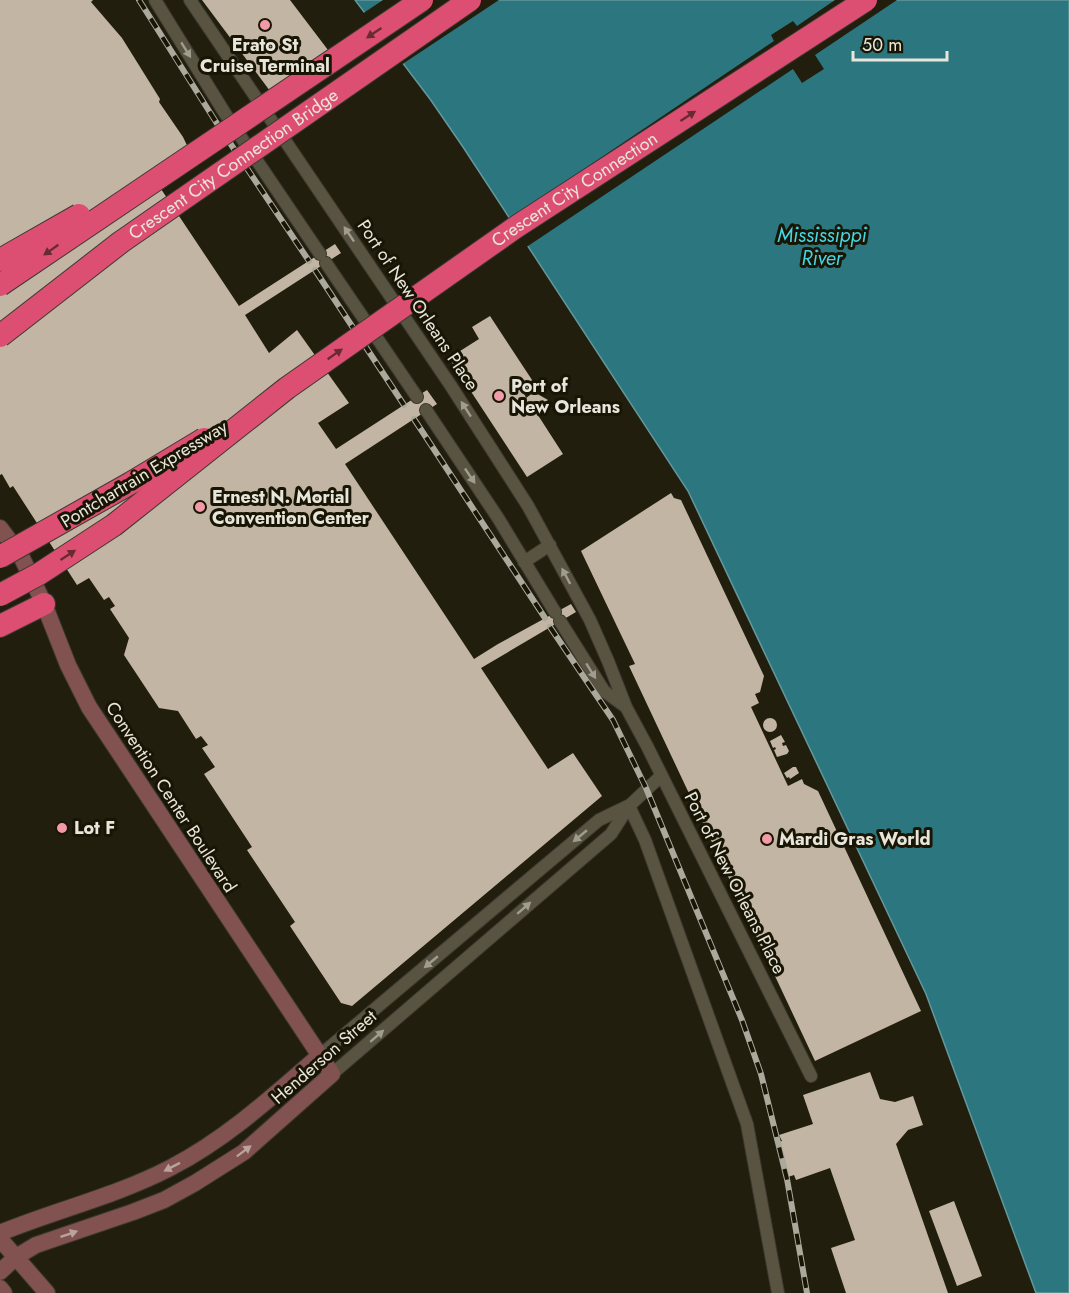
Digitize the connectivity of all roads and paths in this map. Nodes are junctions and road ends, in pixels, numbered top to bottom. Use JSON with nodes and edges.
{"nodes":[{"id":1,"x":155,"y":0,"type":"edge"},
{"id":2,"x":190,"y":0,"type":"edge"},
{"id":3,"x":422,"y":0,"type":"edge"},
{"id":4,"x":470,"y":0,"type":"edge"},
{"id":5,"x":866,"y":0,"type":"edge"},
{"id":6,"x":239,"y":123,"type":"junction"},
{"id":7,"x":0,"y":260,"type":"edge"},
{"id":8,"x":0,"y":285,"type":"edge"},
{"id":9,"x":0,"y":336,"type":"edge"},
{"id":10,"x":287,"y":388,"type":"junction"},
{"id":11,"x":417,"y":397,"type":"dead end"},
{"id":12,"x":426,"y":410,"type":"dead end"},
{"id":13,"x":0,"y":528,"type":"edge"},
{"id":14,"x":0,"y":541,"type":"edge"},
{"id":15,"x":549,"y":545,"type":"junction"},
{"id":16,"x":0,"y":555,"type":"edge"},
{"id":17,"x":524,"y":562,"type":"junction"},
{"id":18,"x":0,"y":595,"type":"edge"},
{"id":19,"x":44,"y":604,"type":"junction"},
{"id":20,"x":0,"y":626,"type":"edge"},
{"id":21,"x":626,"y":707,"type":"junction"},
{"id":22,"x":660,"y":776,"type":"junction"},
{"id":23,"x":629,"y":806,"type":"junction"},
{"id":24,"x":535,"y":874,"type":"junction"},
{"id":25,"x":548,"y":888,"type":"junction"},
{"id":26,"x":319,"y":1056,"type":"junction"},
{"id":27,"x":332,"y":1074,"type":"junction"},
{"id":28,"x":811,"y":1076,"type":"dead end"},
{"id":29,"x":0,"y":1233,"type":"edge"},
{"id":30,"x":0,"y":1239,"type":"edge"},
{"id":31,"x":16,"y":1257,"type":"junction"},
{"id":32,"x":0,"y":1272,"type":"edge"},
{"id":33,"x":0,"y":1288,"type":"edge"},
{"id":34,"x":4,"y":1293,"type":"edge"},
{"id":35,"x":47,"y":1293,"type":"edge"},
{"id":36,"x":778,"y":1293,"type":"edge"}],
"edges":[{"from":1,"to":11,"type":"street","one_way":true},
{"from":15,"to":2,"type":"street","name":"Port of New Orleans Place","one_way":true},
{"from":3,"to":6,"type":"highway","one_way":true,"bridge":true},
{"from":4,"to":9,"type":"highway","name":"Crescent City Connection Bridge","bridge":true},
{"from":10,"to":5,"type":"highway","name":"Crescent City Connection","one_way":true,"bridge":true},
{"from":6,"to":7,"type":"highway","bridge":true},
{"from":6,"to":8,"type":"highway","one_way":true,"bridge":true},
{"from":10,"to":16,"type":"highway","name":"Pontchartrain Expressway","bridge":true},
{"from":18,"to":10,"type":"highway","one_way":true,"bridge":true},
{"from":12,"to":17,"type":"street","name":"Port of New Orleans Place","one_way":true},
{"from":13,"to":19,"type":"street","name":"Convention Center Boulevard"},
{"from":14,"to":16,"type":"highway"},
{"from":15,"to":17,"type":"street"},
{"from":21,"to":15,"type":"street","name":"Port of New Orleans Place","one_way":true},
{"from":17,"to":21,"type":"street","name":"Port of New Orleans Place","one_way":true},
{"from":19,"to":20,"type":"highway"},
{"from":19,"to":26,"type":"street","name":"Convention Center Boulevard"},
{"from":21,"to":22,"type":"street","name":"Port of New Orleans Place"},
{"from":22,"to":23,"type":"street","name":"Henderson Street"},
{"from":22,"to":28,"type":"street","name":"Port of New Orleans Place"},
{"from":23,"to":24,"type":"street","name":"Henderson Street","one_way":true},
{"from":23,"to":25,"type":"street","name":"Henderson Street"},
{"from":23,"to":36,"type":"street"},
{"from":24,"to":25,"type":"street"},
{"from":24,"to":26,"type":"street","name":"Henderson Street","one_way":true},
{"from":27,"to":25,"type":"street","name":"Henderson Street","one_way":true},
{"from":26,"to":27,"type":"street","name":"Convention Center Boulevard"},
{"from":26,"to":29,"type":"street","name":"Henderson Street","one_way":true},
{"from":31,"to":27,"type":"street","name":"Henderson Street","one_way":true},
{"from":30,"to":31,"type":"street"},
{"from":31,"to":32,"type":"street","name":"Henderson Street"},
{"from":31,"to":35,"type":"street"},
{"from":33,"to":34,"type":"street"}]}
